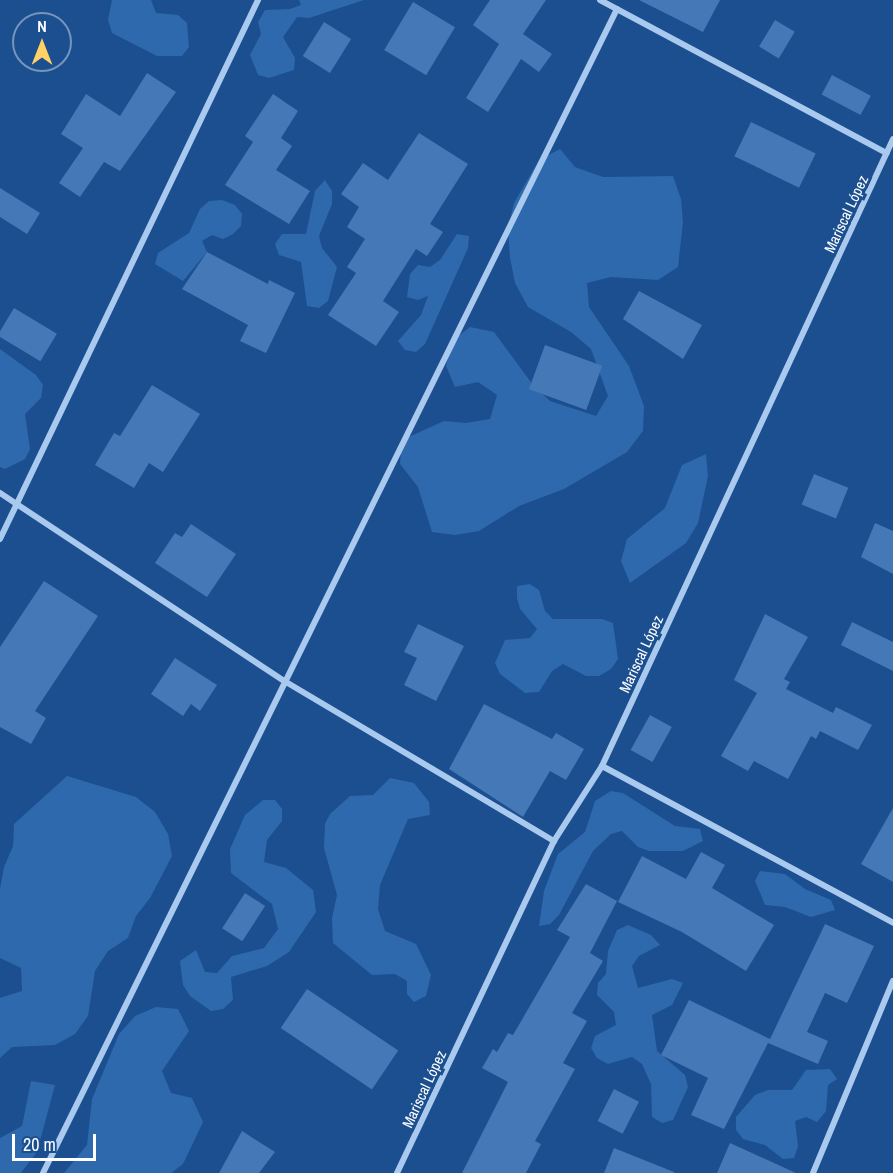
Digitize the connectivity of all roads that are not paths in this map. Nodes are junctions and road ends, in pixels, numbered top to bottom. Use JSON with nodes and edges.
{"nodes":[{"id":1,"x":258,"y":0,"type":"edge"},
{"id":2,"x":600,"y":0,"type":"edge"},
{"id":3,"x":617,"y":9,"type":"junction"},
{"id":4,"x":893,"y":139,"type":"edge"},
{"id":5,"x":887,"y":153,"type":"junction"},
{"id":6,"x":0,"y":493,"type":"edge"},
{"id":7,"x":17,"y":504,"type":"junction"},
{"id":8,"x":0,"y":539,"type":"edge"},
{"id":9,"x":286,"y":682,"type":"junction"},
{"id":10,"x":603,"y":766,"type":"junction"},
{"id":11,"x":554,"y":841,"type":"junction"},
{"id":12,"x":893,"y":923,"type":"edge"},
{"id":13,"x":893,"y":981,"type":"edge"},
{"id":14,"x":43,"y":1173,"type":"edge"},
{"id":15,"x":397,"y":1173,"type":"edge"},
{"id":16,"x":813,"y":1173,"type":"edge"}],
"edges":[{"from":1,"to":7,"type":"street"},
{"from":2,"to":3,"type":"street"},
{"from":3,"to":5,"type":"street"},
{"from":3,"to":9,"type":"street"},
{"from":4,"to":5,"type":"street","name":"Mariscal López"},
{"from":5,"to":10,"type":"street","name":"Mariscal López"},
{"from":6,"to":7,"type":"street"},
{"from":7,"to":8,"type":"street"},
{"from":7,"to":9,"type":"street"},
{"from":9,"to":11,"type":"street"},
{"from":9,"to":14,"type":"street"},
{"from":10,"to":11,"type":"street","name":"Mariscal López"},
{"from":10,"to":12,"type":"street"},
{"from":11,"to":15,"type":"street","name":"Mariscal López"},
{"from":13,"to":16,"type":"street"}]}
